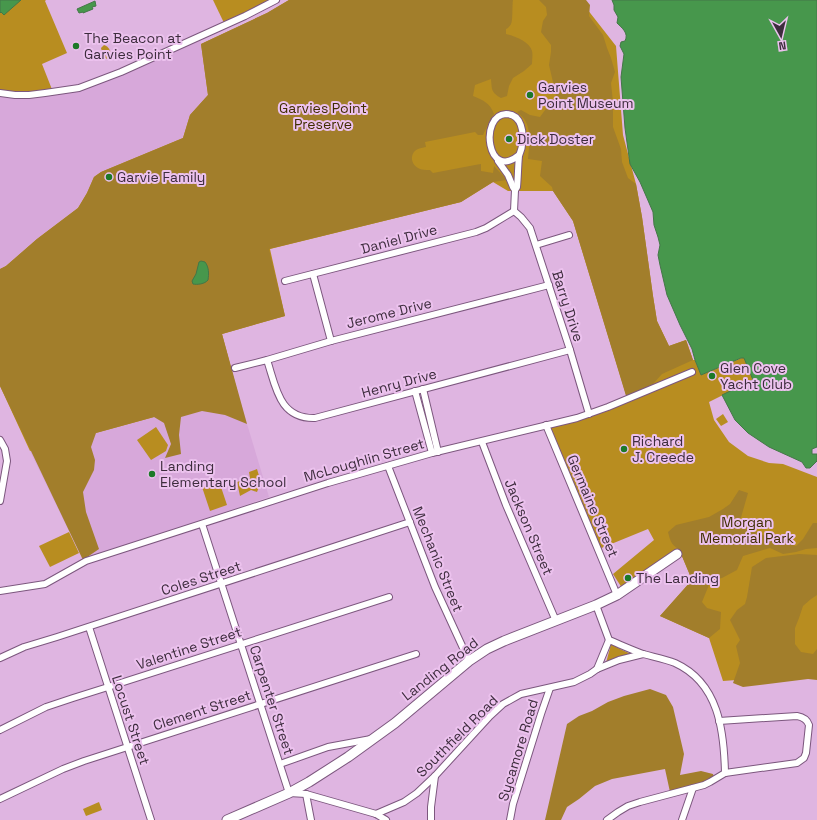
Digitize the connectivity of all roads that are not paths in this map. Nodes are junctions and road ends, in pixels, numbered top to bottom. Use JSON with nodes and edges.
{"nodes":[{"id":1,"x":276,"y":0,"type":"edge"},
{"id":2,"x":0,"y":94,"type":"edge"},
{"id":3,"x":519,"y":155,"type":"junction"},
{"id":4,"x":498,"y":160,"type":"junction"},
{"id":5,"x":515,"y":190,"type":"junction"},
{"id":6,"x":514,"y":211,"type":"junction"},
{"id":7,"x":569,"y":235,"type":"dead end"},
{"id":8,"x":536,"y":245,"type":"junction"},
{"id":9,"x":313,"y":274,"type":"junction"},
{"id":10,"x":285,"y":281,"type":"dead end"},
{"id":11,"x":549,"y":285,"type":"junction"},
{"id":12,"x":331,"y":341,"type":"junction"},
{"id":13,"x":570,"y":350,"type":"junction"},
{"id":14,"x":267,"y":360,"type":"junction"},
{"id":15,"x":235,"y":368,"type":"dead end"},
{"id":16,"x":692,"y":372,"type":"dead end"},
{"id":17,"x":423,"y":389,"type":"junction"},
{"id":18,"x":416,"y":391,"type":"junction"},
{"id":19,"x":589,"y":414,"type":"junction"},
{"id":20,"x":546,"y":426,"type":"junction"},
{"id":21,"x":0,"y":440,"type":"edge"},
{"id":22,"x":482,"y":442,"type":"junction"},
{"id":23,"x":435,"y":452,"type":"junction"},
{"id":24,"x":388,"y":466,"type":"junction"},
{"id":25,"x":0,"y":501,"type":"edge"},
{"id":26,"x":410,"y":522,"type":"junction"},
{"id":27,"x":202,"y":524,"type":"junction"},
{"id":28,"x":677,"y":554,"type":"dead end"},
{"id":29,"x":221,"y":584,"type":"junction"},
{"id":30,"x":0,"y":591,"type":"edge"},
{"id":31,"x":617,"y":595,"type":"junction"},
{"id":32,"x":389,"y":597,"type":"dead end"},
{"id":33,"x":596,"y":605,"type":"junction"},
{"id":34,"x":556,"y":621,"type":"junction"},
{"id":35,"x":89,"y":627,"type":"junction"},
{"id":36,"x":609,"y":640,"type":"junction"},
{"id":37,"x":241,"y":644,"type":"junction"},
{"id":38,"x":416,"y":654,"type":"dead end"},
{"id":39,"x":643,"y":654,"type":"junction"},
{"id":40,"x":0,"y":658,"type":"edge"},
{"id":41,"x":469,"y":661,"type":"junction"},
{"id":42,"x":598,"y":669,"type":"junction"},
{"id":43,"x":108,"y":687,"type":"junction"},
{"id":44,"x":550,"y":688,"type":"junction"},
{"id":45,"x":260,"y":704,"type":"junction"},
{"id":46,"x":719,"y":721,"type":"junction"},
{"id":47,"x":0,"y":730,"type":"edge"},
{"id":48,"x":374,"y":738,"type":"junction"},
{"id":49,"x":128,"y":747,"type":"junction"},
{"id":50,"x":280,"y":764,"type":"junction"},
{"id":51,"x":725,"y":773,"type":"junction"},
{"id":52,"x":435,"y":776,"type":"junction"},
{"id":53,"x":693,"y":788,"type":"junction"},
{"id":54,"x":289,"y":793,"type":"junction"},
{"id":55,"x":306,"y":794,"type":"junction"},
{"id":56,"x":0,"y":799,"type":"edge"},
{"id":57,"x":376,"y":814,"type":"junction"},
{"id":58,"x":151,"y":820,"type":"edge"},
{"id":59,"x":227,"y":820,"type":"edge"},
{"id":60,"x":311,"y":820,"type":"edge"},
{"id":61,"x":386,"y":820,"type":"edge"},
{"id":62,"x":431,"y":820,"type":"edge"},
{"id":63,"x":510,"y":820,"type":"edge"},
{"id":64,"x":607,"y":820,"type":"edge"},
{"id":65,"x":682,"y":820,"type":"edge"}],
"edges":[{"from":1,"to":2,"type":"street"},
{"from":3,"to":4,"type":"street"},
{"from":3,"to":4,"type":"street"},
{"from":3,"to":5,"type":"street"},
{"from":4,"to":5,"type":"street"},
{"from":5,"to":6,"type":"street"},
{"from":6,"to":8,"type":"street","name":"Barry Drive"},
{"from":6,"to":9,"type":"street","name":"Daniel Drive"},
{"from":7,"to":8,"type":"street"},
{"from":8,"to":11,"type":"street","name":"Barry Drive"},
{"from":9,"to":10,"type":"street","name":"Daniel Drive"},
{"from":9,"to":12,"type":"street"},
{"from":11,"to":12,"type":"street","name":"Jerome Drive"},
{"from":11,"to":13,"type":"street","name":"Barry Drive"},
{"from":12,"to":14,"type":"street","name":"Jerome Drive"},
{"from":13,"to":17,"type":"street","name":"Henry Drive"},
{"from":13,"to":19,"type":"street","name":"Barry Drive"},
{"from":14,"to":15,"type":"street","name":"Jerome Drive"},
{"from":14,"to":18,"type":"street","name":"Henry Drive"},
{"from":16,"to":19,"type":"street","name":"McLoughlin Street"},
{"from":17,"to":18,"type":"street","name":"Henry Drive"},
{"from":17,"to":23,"type":"street"},
{"from":18,"to":23,"type":"street"},
{"from":19,"to":20,"type":"street","name":"McLoughlin Street"},
{"from":20,"to":22,"type":"street","name":"McLoughlin Street"},
{"from":20,"to":31,"type":"street","name":"Germaine Street"},
{"from":21,"to":25,"type":"street"},
{"from":22,"to":23,"type":"street","name":"McLoughlin Street"},
{"from":22,"to":34,"type":"street","name":"Jackson Street"},
{"from":23,"to":24,"type":"street","name":"McLoughlin Street"},
{"from":24,"to":26,"type":"street","name":"Mechanic Street"},
{"from":24,"to":27,"type":"street","name":"McLoughlin Street"},
{"from":26,"to":29,"type":"street","name":"Coles Street"},
{"from":26,"to":41,"type":"street","name":"Mechanic Street"},
{"from":27,"to":29,"type":"street","name":"Carpenter Street"},
{"from":27,"to":30,"type":"street","name":"McLoughlin Street"},
{"from":28,"to":31,"type":"street","name":"Landing Road"},
{"from":29,"to":35,"type":"street","name":"Coles Street"},
{"from":29,"to":37,"type":"street","name":"Carpenter Street"},
{"from":31,"to":33,"type":"street","name":"Landing Road"},
{"from":32,"to":37,"type":"street","name":"Valentine Street"},
{"from":33,"to":34,"type":"street","name":"Landing Road"},
{"from":33,"to":36,"type":"street"},
{"from":34,"to":41,"type":"street","name":"Landing Road"},
{"from":35,"to":40,"type":"street","name":"Coles Street"},
{"from":35,"to":43,"type":"street","name":"Locust Street"},
{"from":36,"to":39,"type":"street"},
{"from":36,"to":42,"type":"street"},
{"from":37,"to":43,"type":"street","name":"Valentine Street"},
{"from":37,"to":45,"type":"street","name":"Carpenter Street"},
{"from":38,"to":45,"type":"street","name":"Clement Street"},
{"from":39,"to":42,"type":"street","name":"Southfield Road"},
{"from":39,"to":46,"type":"street"},
{"from":41,"to":48,"type":"street","name":"Landing Road"},
{"from":42,"to":44,"type":"street","name":"Southfield Road"},
{"from":43,"to":47,"type":"street","name":"Valentine Street"},
{"from":43,"to":49,"type":"street","name":"Locust Street"},
{"from":44,"to":52,"type":"street","name":"Southfield Road"},
{"from":44,"to":63,"type":"street","name":"Sycamore Road"},
{"from":45,"to":49,"type":"street","name":"Clement Street"},
{"from":45,"to":50,"type":"street","name":"Carpenter Street"},
{"from":46,"to":51,"type":"street"},
{"from":46,"to":51,"type":"street"},
{"from":48,"to":50,"type":"street"},
{"from":48,"to":54,"type":"street","name":"Landing Road"},
{"from":49,"to":56,"type":"street","name":"Clement Street"},
{"from":49,"to":58,"type":"street","name":"Locust Street"},
{"from":50,"to":54,"type":"street","name":"Carpenter Street"},
{"from":51,"to":53,"type":"street"},
{"from":52,"to":57,"type":"street","name":"Southfield Road"},
{"from":52,"to":62,"type":"street"},
{"from":53,"to":64,"type":"street"},
{"from":53,"to":65,"type":"street"},
{"from":54,"to":55,"type":"street"},
{"from":54,"to":59,"type":"street","name":"Landing Road"},
{"from":55,"to":57,"type":"street"},
{"from":55,"to":60,"type":"street"},
{"from":57,"to":61,"type":"street"}]}
